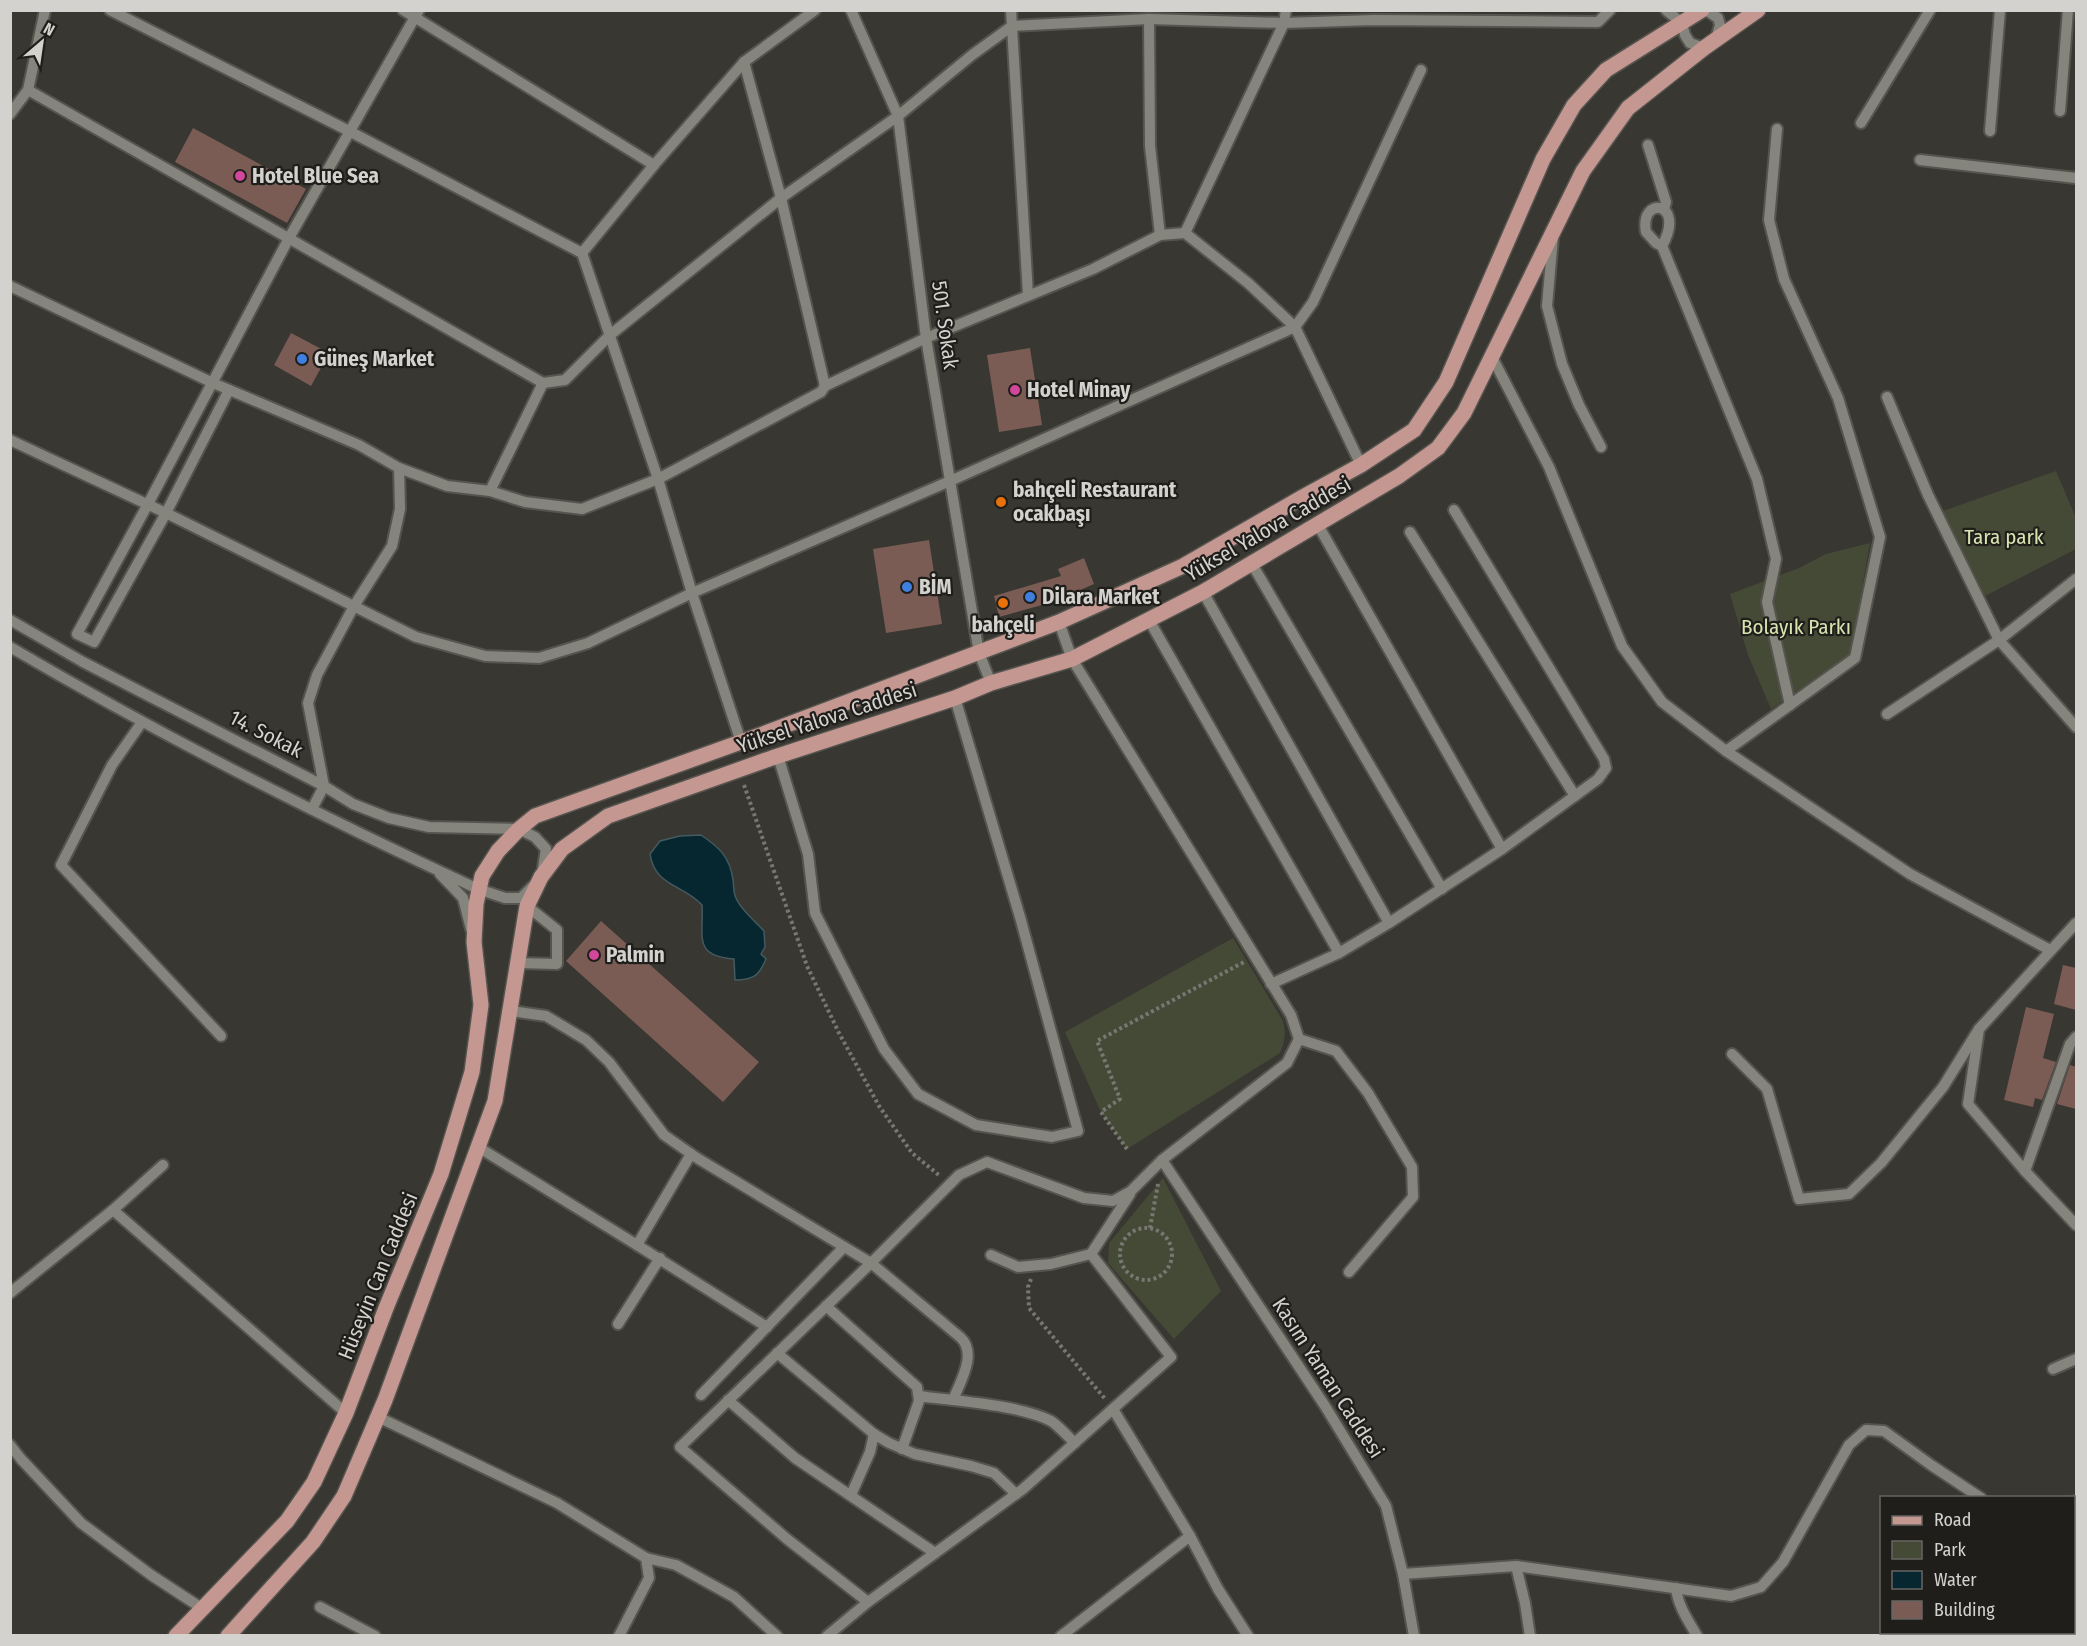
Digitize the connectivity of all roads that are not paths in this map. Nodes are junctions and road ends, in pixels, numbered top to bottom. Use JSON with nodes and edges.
{"nodes":[{"id":1,"x":45,"y":10,"type":"edge"},
{"id":2,"x":110,"y":10,"type":"edge"},
{"id":3,"x":403,"y":10,"type":"edge"},
{"id":4,"x":815,"y":10,"type":"edge"},
{"id":5,"x":851,"y":10,"type":"edge"},
{"id":6,"x":1011,"y":10,"type":"edge"},
{"id":7,"x":1286,"y":10,"type":"edge"},
{"id":8,"x":1610,"y":10,"type":"edge"},
{"id":9,"x":1666,"y":10,"type":"edge"},
{"id":10,"x":1704,"y":10,"type":"edge"},
{"id":11,"x":1758,"y":10,"type":"edge"},
{"id":12,"x":1930,"y":10,"type":"edge"},
{"id":13,"x":2000,"y":10,"type":"edge"},
{"id":14,"x":2068,"y":10,"type":"edge"},
{"id":15,"x":416,"y":14,"type":"edge"},
{"id":16,"x":1149,"y":19,"type":"junction"},
{"id":17,"x":1284,"y":23,"type":"junction"},
{"id":18,"x":1682,"y":23,"type":"junction"},
{"id":19,"x":1012,"y":26,"type":"junction"},
{"id":20,"x":1710,"y":44,"type":"junction"},
{"id":21,"x":744,"y":62,"type":"junction"},
{"id":22,"x":1421,"y":70,"type":"dead end"},
{"id":23,"x":27,"y":90,"type":"junction"},
{"id":24,"x":2061,"y":111,"type":"dead end"},
{"id":25,"x":10,"y":114,"type":"edge"},
{"id":26,"x":898,"y":116,"type":"junction"},
{"id":27,"x":1861,"y":123,"type":"dead end"},
{"id":28,"x":1777,"y":129,"type":"dead end"},
{"id":29,"x":349,"y":131,"type":"junction"},
{"id":30,"x":1990,"y":131,"type":"dead end"},
{"id":31,"x":1648,"y":145,"type":"dead end"},
{"id":32,"x":1920,"y":160,"type":"dead end"},
{"id":33,"x":654,"y":165,"type":"junction"},
{"id":34,"x":2076,"y":178,"type":"edge"},
{"id":35,"x":781,"y":198,"type":"junction"},
{"id":36,"x":1664,"y":209,"type":"junction"},
{"id":37,"x":1554,"y":227,"type":"junction"},
{"id":38,"x":1185,"y":233,"type":"junction"},
{"id":39,"x":1160,"y":235,"type":"junction"},
{"id":40,"x":289,"y":238,"type":"junction"},
{"id":41,"x":1662,"y":246,"type":"junction"},
{"id":42,"x":582,"y":253,"type":"junction"},
{"id":43,"x":10,"y":286,"type":"edge"},
{"id":44,"x":1028,"y":294,"type":"junction"},
{"id":45,"x":1295,"y":327,"type":"junction"},
{"id":46,"x":610,"y":335,"type":"junction"},
{"id":47,"x":926,"y":338,"type":"junction"},
{"id":48,"x":1492,"y":357,"type":"junction"},
{"id":49,"x":213,"y":383,"type":"junction"},
{"id":50,"x":543,"y":383,"type":"junction"},
{"id":51,"x":825,"y":386,"type":"junction"},
{"id":52,"x":229,"y":390,"type":"junction"},
{"id":53,"x":1887,"y":397,"type":"dead end"},
{"id":54,"x":10,"y":440,"type":"edge"},
{"id":55,"x":1601,"y":447,"type":"dead end"},
{"id":56,"x":1361,"y":465,"type":"junction"},
{"id":57,"x":399,"y":468,"type":"junction"},
{"id":58,"x":658,"y":479,"type":"junction"},
{"id":59,"x":950,"y":481,"type":"junction"},
{"id":60,"x":490,"y":491,"type":"junction"},
{"id":61,"x":148,"y":504,"type":"junction"},
{"id":62,"x":1454,"y":510,"type":"dead end"},
{"id":63,"x":166,"y":513,"type":"junction"},
{"id":64,"x":1318,"y":525,"type":"junction"},
{"id":65,"x":1410,"y":532,"type":"dead end"},
{"id":66,"x":1252,"y":564,"type":"junction"},
{"id":67,"x":2076,"y":579,"type":"edge"},
{"id":68,"x":1203,"y":592,"type":"junction"},
{"id":69,"x":692,"y":593,"type":"junction"},
{"id":70,"x":354,"y":606,"type":"junction"},
{"id":71,"x":10,"y":620,"type":"edge"},
{"id":72,"x":1149,"y":620,"type":"junction"},
{"id":73,"x":1059,"y":622,"type":"junction"},
{"id":74,"x":1999,"y":640,"type":"junction"},
{"id":75,"x":10,"y":647,"type":"edge"},
{"id":76,"x":979,"y":653,"type":"junction"},
{"id":77,"x":1072,"y":659,"type":"junction"},
{"id":78,"x":991,"y":683,"type":"junction"},
{"id":79,"x":955,"y":698,"type":"junction"},
{"id":80,"x":1790,"y":705,"type":"junction"},
{"id":81,"x":1887,"y":714,"type":"dead end"},
{"id":82,"x":142,"y":722,"type":"junction"},
{"id":83,"x":2076,"y":727,"type":"edge"},
{"id":84,"x":741,"y":742,"type":"junction"},
{"id":85,"x":1726,"y":751,"type":"junction"},
{"id":86,"x":778,"y":756,"type":"junction"},
{"id":87,"x":324,"y":786,"type":"junction"},
{"id":88,"x":1575,"y":796,"type":"junction"},
{"id":89,"x":312,"y":809,"type":"junction"},
{"id":90,"x":519,"y":829,"type":"junction"},
{"id":91,"x":1502,"y":849,"type":"junction"},
{"id":92,"x":436,"y":869,"type":"junction"},
{"id":93,"x":541,"y":877,"type":"junction"},
{"id":94,"x":480,"y":882,"type":"junction"},
{"id":95,"x":1442,"y":889,"type":"junction"},
{"id":96,"x":527,"y":906,"type":"junction"},
{"id":97,"x":1389,"y":923,"type":"junction"},
{"id":98,"x":2076,"y":923,"type":"edge"},
{"id":99,"x":474,"y":942,"type":"junction"},
{"id":100,"x":2050,"y":950,"type":"junction"},
{"id":101,"x":1340,"y":953,"type":"junction"},
{"id":102,"x":517,"y":963,"type":"junction"},
{"id":103,"x":1271,"y":984,"type":"junction"},
{"id":104,"x":511,"y":1011,"type":"junction"},
{"id":105,"x":1979,"y":1029,"type":"junction"},
{"id":106,"x":221,"y":1036,"type":"dead end"},
{"id":107,"x":2076,"y":1037,"type":"edge"},
{"id":108,"x":1299,"y":1039,"type":"junction"},
{"id":109,"x":1732,"y":1054,"type":"dead end"},
{"id":110,"x":478,"y":1147,"type":"junction"},
{"id":111,"x":691,"y":1154,"type":"junction"},
{"id":112,"x":1162,"y":1160,"type":"junction"},
{"id":113,"x":163,"y":1165,"type":"dead end"},
{"id":114,"x":2025,"y":1171,"type":"junction"},
{"id":115,"x":1131,"y":1191,"type":"junction"},
{"id":116,"x":113,"y":1210,"type":"junction"},
{"id":117,"x":2076,"y":1225,"type":"edge"},
{"id":118,"x":637,"y":1245,"type":"junction"},
{"id":119,"x":844,"y":1247,"type":"junction"},
{"id":120,"x":1091,"y":1254,"type":"junction"},
{"id":121,"x":991,"y":1255,"type":"dead end"},
{"id":122,"x":660,"y":1258,"type":"junction"},
{"id":123,"x":871,"y":1263,"type":"junction"},
{"id":124,"x":1349,"y":1272,"type":"dead end"},
{"id":125,"x":10,"y":1293,"type":"edge"},
{"id":126,"x":826,"y":1306,"type":"junction"},
{"id":127,"x":618,"y":1324,"type":"dead end"},
{"id":128,"x":767,"y":1327,"type":"junction"},
{"id":129,"x":777,"y":1353,"type":"junction"},
{"id":130,"x":2076,"y":1359,"type":"edge"},
{"id":131,"x":2053,"y":1369,"type":"dead end"},
{"id":132,"x":701,"y":1395,"type":"dead end"},
{"id":133,"x":919,"y":1396,"type":"junction"},
{"id":134,"x":728,"y":1400,"type":"junction"},
{"id":135,"x":953,"y":1401,"type":"junction"},
{"id":136,"x":1113,"y":1409,"type":"junction"},
{"id":137,"x":346,"y":1413,"type":"junction"},
{"id":138,"x":378,"y":1417,"type":"junction"},
{"id":139,"x":874,"y":1434,"type":"junction"},
{"id":140,"x":1075,"y":1443,"type":"junction"},
{"id":141,"x":10,"y":1445,"type":"edge"},
{"id":142,"x":902,"y":1449,"type":"junction"},
{"id":143,"x":1016,"y":1494,"type":"junction"},
{"id":144,"x":851,"y":1496,"type":"junction"},
{"id":145,"x":1980,"y":1496,"type":"edge"},
{"id":146,"x":1190,"y":1536,"type":"junction"},
{"id":147,"x":935,"y":1553,"type":"junction"},
{"id":148,"x":646,"y":1558,"type":"junction"},
{"id":149,"x":1516,"y":1566,"type":"junction"},
{"id":150,"x":1403,"y":1574,"type":"junction"},
{"id":151,"x":1676,"y":1588,"type":"junction"},
{"id":152,"x":868,"y":1602,"type":"junction"},
{"id":153,"x":320,"y":1607,"type":"dead end"},
{"id":154,"x":203,"y":1610,"type":"junction"},
{"id":155,"x":176,"y":1635,"type":"edge"},
{"id":156,"x":228,"y":1635,"type":"edge"},
{"id":157,"x":375,"y":1635,"type":"edge"},
{"id":158,"x":619,"y":1635,"type":"edge"},
{"id":159,"x":777,"y":1635,"type":"edge"},
{"id":160,"x":827,"y":1635,"type":"edge"},
{"id":161,"x":1061,"y":1635,"type":"edge"},
{"id":162,"x":1248,"y":1635,"type":"edge"},
{"id":163,"x":1414,"y":1635,"type":"edge"},
{"id":164,"x":1530,"y":1635,"type":"edge"},
{"id":165,"x":1696,"y":1635,"type":"edge"}],
"edges":[{"from":1,"to":23,"type":"street"},
{"from":2,"to":29,"type":"street"},
{"from":3,"to":15,"type":"street"},
{"from":4,"to":21,"type":"street"},
{"from":5,"to":26,"type":"street","name":"501. Sokak"},
{"from":6,"to":19,"type":"street"},
{"from":7,"to":17,"type":"street"},
{"from":8,"to":17,"type":"street"},
{"from":9,"to":18,"type":"street"},
{"from":10,"to":18,"type":"main road","name":"Yüksel Yalova Caddesi"},
{"from":10,"to":20,"type":"street"},
{"from":11,"to":20,"type":"main road","name":"Yüksel Yalova Caddesi"},
{"from":12,"to":27,"type":"street"},
{"from":13,"to":30,"type":"street"},
{"from":14,"to":24,"type":"street"},
{"from":15,"to":29,"type":"street"},
{"from":15,"to":33,"type":"street"},
{"from":16,"to":17,"type":"street"},
{"from":16,"to":19,"type":"street"},
{"from":16,"to":39,"type":"street"},
{"from":17,"to":38,"type":"street"},
{"from":18,"to":20,"type":"street"},
{"from":18,"to":56,"type":"main road","name":"Yüksel Yalova Caddesi"},
{"from":19,"to":26,"type":"street"},
{"from":19,"to":44,"type":"street"},
{"from":20,"to":37,"type":"main road","name":"Yüksel Yalova Caddesi"},
{"from":21,"to":33,"type":"street"},
{"from":21,"to":35,"type":"street"},
{"from":22,"to":45,"type":"street"},
{"from":23,"to":25,"type":"street"},
{"from":23,"to":40,"type":"street"},
{"from":26,"to":35,"type":"street"},
{"from":26,"to":47,"type":"street","name":"501. Sokak"},
{"from":28,"to":80,"type":"street"},
{"from":29,"to":40,"type":"street"},
{"from":29,"to":42,"type":"street"},
{"from":31,"to":36,"type":"street"},
{"from":32,"to":34,"type":"street"},
{"from":33,"to":42,"type":"street"},
{"from":35,"to":46,"type":"street"},
{"from":35,"to":51,"type":"street"},
{"from":36,"to":41,"type":"street"},
{"from":36,"to":41,"type":"street"},
{"from":37,"to":48,"type":"main road","name":"Yüksel Yalova Caddesi"},
{"from":37,"to":55,"type":"street"},
{"from":38,"to":39,"type":"street"},
{"from":38,"to":45,"type":"street"},
{"from":39,"to":44,"type":"street"},
{"from":40,"to":49,"type":"street"},
{"from":40,"to":50,"type":"street"},
{"from":41,"to":80,"type":"street"},
{"from":42,"to":46,"type":"street"},
{"from":43,"to":49,"type":"street"},
{"from":44,"to":47,"type":"street"},
{"from":45,"to":56,"type":"street"},
{"from":45,"to":59,"type":"street"},
{"from":46,"to":50,"type":"street"},
{"from":46,"to":58,"type":"street"},
{"from":47,"to":51,"type":"street"},
{"from":47,"to":59,"type":"street","name":"501. Sokak"},
{"from":48,"to":64,"type":"main road","name":"Yüksel Yalova Caddesi"},
{"from":48,"to":85,"type":"street"},
{"from":49,"to":52,"type":"street"},
{"from":49,"to":61,"type":"street"},
{"from":50,"to":60,"type":"street"},
{"from":51,"to":58,"type":"street"},
{"from":52,"to":57,"type":"street"},
{"from":52,"to":63,"type":"street"},
{"from":53,"to":74,"type":"street"},
{"from":54,"to":61,"type":"street"},
{"from":56,"to":73,"type":"main road","name":"Yüksel Yalova Caddesi"},
{"from":57,"to":60,"type":"street"},
{"from":57,"to":70,"type":"street"},
{"from":58,"to":60,"type":"street"},
{"from":58,"to":69,"type":"street"},
{"from":59,"to":69,"type":"street"},
{"from":59,"to":76,"type":"street","name":"501. Sokak"},
{"from":61,"to":63,"type":"street"},
{"from":61,"to":63,"type":"street"},
{"from":62,"to":88,"type":"street"},
{"from":63,"to":70,"type":"street"},
{"from":64,"to":66,"type":"main road","name":"Yüksel Yalova Caddesi"},
{"from":64,"to":91,"type":"street"},
{"from":65,"to":88,"type":"street"},
{"from":66,"to":68,"type":"main road","name":"Yüksel Yalova Caddesi"},
{"from":66,"to":95,"type":"street"},
{"from":67,"to":74,"type":"street"},
{"from":68,"to":72,"type":"main road","name":"Yüksel Yalova Caddesi"},
{"from":68,"to":97,"type":"street"},
{"from":69,"to":70,"type":"street"},
{"from":69,"to":84,"type":"street"},
{"from":70,"to":87,"type":"street"},
{"from":71,"to":87,"type":"street","name":"14. Sokak"},
{"from":72,"to":77,"type":"main road","name":"Yüksel Yalova Caddesi"},
{"from":72,"to":101,"type":"street"},
{"from":73,"to":76,"type":"main road","name":"Yüksel Yalova Caddesi"},
{"from":73,"to":77,"type":"street"},
{"from":74,"to":81,"type":"street"},
{"from":74,"to":83,"type":"street"},
{"from":75,"to":82,"type":"street"},
{"from":76,"to":78,"type":"street","name":"501. Sokak"},
{"from":76,"to":84,"type":"main road","name":"Yüksel Yalova Caddesi"},
{"from":77,"to":78,"type":"main road","name":"Yüksel Yalova Caddesi"},
{"from":77,"to":103,"type":"street"},
{"from":78,"to":79,"type":"main road","name":"Yüksel Yalova Caddesi"},
{"from":79,"to":86,"type":"main road","name":"Yüksel Yalova Caddesi"},
{"from":79,"to":86,"type":"street"},
{"from":80,"to":85,"type":"street"},
{"from":82,"to":89,"type":"street"},
{"from":82,"to":106,"type":"street"},
{"from":84,"to":90,"type":"main road","name":"Yüksel Yalova Caddesi"},
{"from":85,"to":100,"type":"street"},
{"from":86,"to":93,"type":"main road","name":"Yüksel Yalova Caddesi"},
{"from":87,"to":89,"type":"street"},
{"from":87,"to":90,"type":"street","name":"14. Sokak"},
{"from":88,"to":91,"type":"street"},
{"from":89,"to":92,"type":"street"},
{"from":90,"to":93,"type":"street"},
{"from":90,"to":94,"type":"main road","name":"Yüksel Yalova Caddesi"},
{"from":91,"to":95,"type":"street"},
{"from":92,"to":94,"type":"street"},
{"from":92,"to":99,"type":"street"},
{"from":93,"to":94,"type":"street"},
{"from":93,"to":96,"type":"main road","name":"Yüksel Yalova Caddesi"},
{"from":94,"to":99,"type":"main road","name":"Hüseyin Can Caddesi"},
{"from":95,"to":97,"type":"street"},
{"from":96,"to":102,"type":"main road"},
{"from":96,"to":102,"type":"street"},
{"from":97,"to":101,"type":"street"},
{"from":98,"to":100,"type":"street"},
{"from":99,"to":137,"type":"main road","name":"Hüseyin Can Caddesi"},
{"from":100,"to":105,"type":"street"},
{"from":101,"to":103,"type":"street"},
{"from":102,"to":104,"type":"main road"},
{"from":103,"to":108,"type":"street"},
{"from":104,"to":110,"type":"main road"},
{"from":104,"to":111,"type":"street"},
{"from":105,"to":109,"type":"street"},
{"from":105,"to":114,"type":"street"},
{"from":107,"to":114,"type":"street"},
{"from":108,"to":112,"type":"street"},
{"from":108,"to":124,"type":"street"},
{"from":110,"to":118,"type":"street"},
{"from":110,"to":138,"type":"main road"},
{"from":111,"to":118,"type":"street"},
{"from":111,"to":119,"type":"street"},
{"from":112,"to":115,"type":"street"},
{"from":112,"to":150,"type":"street","name":"Kasım Yaman Caddesi"},
{"from":113,"to":116,"type":"street"},
{"from":114,"to":117,"type":"street"},
{"from":115,"to":120,"type":"street"},
{"from":115,"to":123,"type":"street"},
{"from":116,"to":125,"type":"street"},
{"from":116,"to":137,"type":"street"},
{"from":118,"to":122,"type":"street"},
{"from":119,"to":123,"type":"street"},
{"from":119,"to":128,"type":"street"},
{"from":120,"to":121,"type":"street"},
{"from":120,"to":136,"type":"street"},
{"from":122,"to":127,"type":"street"},
{"from":122,"to":128,"type":"street"},
{"from":123,"to":126,"type":"street"},
{"from":123,"to":135,"type":"street"},
{"from":126,"to":129,"type":"street"},
{"from":126,"to":133,"type":"street"},
{"from":128,"to":132,"type":"street"},
{"from":129,"to":134,"type":"street"},
{"from":129,"to":139,"type":"street"},
{"from":130,"to":131,"type":"street"},
{"from":133,"to":135,"type":"street"},
{"from":133,"to":142,"type":"street"},
{"from":134,"to":144,"type":"street"},
{"from":134,"to":152,"type":"street"},
{"from":135,"to":140,"type":"street"},
{"from":136,"to":140,"type":"street"},
{"from":136,"to":146,"type":"street"},
{"from":137,"to":154,"type":"main road","name":"Hüseyin Can Caddesi"},
{"from":138,"to":148,"type":"street"},
{"from":138,"to":156,"type":"main road"},
{"from":139,"to":142,"type":"street"},
{"from":139,"to":144,"type":"street"},
{"from":140,"to":143,"type":"street"},
{"from":141,"to":154,"type":"street"},
{"from":142,"to":143,"type":"street"},
{"from":143,"to":147,"type":"street"},
{"from":144,"to":147,"type":"street"},
{"from":145,"to":151,"type":"street"},
{"from":146,"to":161,"type":"street"},
{"from":146,"to":162,"type":"street"},
{"from":147,"to":152,"type":"street"},
{"from":148,"to":158,"type":"street"},
{"from":148,"to":159,"type":"street"},
{"from":149,"to":150,"type":"street"},
{"from":149,"to":151,"type":"street"},
{"from":149,"to":164,"type":"street"},
{"from":150,"to":163,"type":"street","name":"Kasım Yaman Caddesi"},
{"from":151,"to":165,"type":"street"},
{"from":152,"to":160,"type":"street"},
{"from":153,"to":157,"type":"street"},
{"from":154,"to":155,"type":"main road","name":"Hüseyin Can Caddesi"}]}
